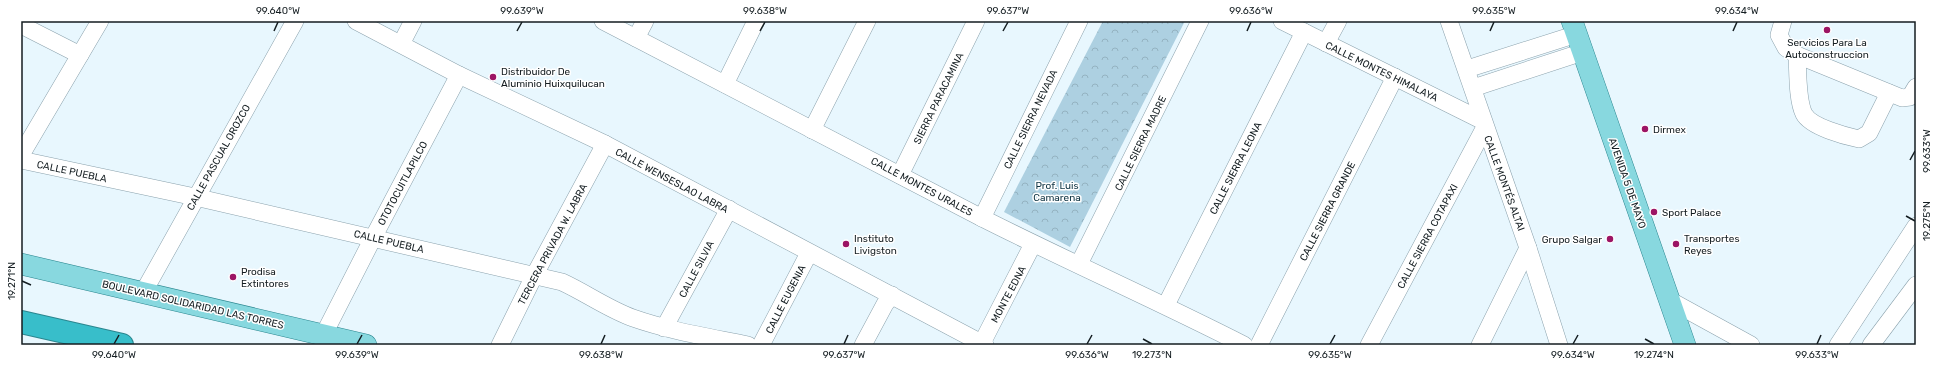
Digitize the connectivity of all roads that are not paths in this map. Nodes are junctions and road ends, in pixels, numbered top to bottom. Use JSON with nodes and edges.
{"nodes":[{"id":1,"x":100,"y":21,"type":"edge"},
{"id":2,"x":295,"y":21,"type":"edge"},
{"id":3,"x":356,"y":21,"type":"edge"},
{"id":4,"x":413,"y":21,"type":"edge"},
{"id":5,"x":603,"y":21,"type":"edge"},
{"id":6,"x":645,"y":21,"type":"edge"},
{"id":7,"x":756,"y":21,"type":"edge"},
{"id":8,"x":867,"y":21,"type":"edge"},
{"id":9,"x":976,"y":21,"type":"edge"},
{"id":10,"x":1079,"y":21,"type":"edge"},
{"id":11,"x":1200,"y":21,"type":"edge"},
{"id":12,"x":1282,"y":21,"type":"edge"},
{"id":13,"x":1338,"y":21,"type":"edge"},
{"id":14,"x":1449,"y":21,"type":"edge"},
{"id":15,"x":1783,"y":21,"type":"edge"},
{"id":16,"x":21,"y":25,"type":"edge"},
{"id":17,"x":1304,"y":32,"type":"junction"},
{"id":18,"x":1577,"y":36,"type":"edge"},
{"id":19,"x":636,"y":38,"type":"junction"},
{"id":20,"x":1326,"y":43,"type":"junction"},
{"id":21,"x":401,"y":44,"type":"junction"},
{"id":22,"x":80,"y":55,"type":"junction"},
{"id":23,"x":1797,"y":55,"type":"junction"},
{"id":24,"x":1466,"y":69,"type":"junction"},
{"id":25,"x":459,"y":75,"type":"junction"},
{"id":26,"x":1395,"y":77,"type":"junction"},
{"id":27,"x":725,"y":84,"type":"junction"},
{"id":28,"x":1916,"y":87,"type":"edge"},
{"id":29,"x":1473,"y":88,"type":"junction"},
{"id":30,"x":1889,"y":93,"type":"junction"},
{"id":31,"x":1484,"y":124,"type":"junction"},
{"id":32,"x":812,"y":130,"type":"junction"},
{"id":33,"x":605,"y":144,"type":"junction"},
{"id":34,"x":21,"y":155,"type":"edge"},
{"id":35,"x":21,"y":160,"type":"edge"},
{"id":36,"x":900,"y":175,"type":"junction"},
{"id":37,"x":195,"y":197,"type":"junction"},
{"id":38,"x":729,"y":209,"type":"junction"},
{"id":39,"x":982,"y":218,"type":"junction"},
{"id":40,"x":1916,"y":226,"type":"edge"},
{"id":41,"x":373,"y":238,"type":"junction"},
{"id":42,"x":1034,"y":244,"type":"junction"},
{"id":43,"x":1528,"y":248,"type":"junction"},
{"id":44,"x":809,"y":252,"type":"junction"},
{"id":45,"x":21,"y":264,"type":"edge"},
{"id":46,"x":1079,"y":264,"type":"junction"},
{"id":47,"x":534,"y":276,"type":"junction"},
{"id":48,"x":1916,"y":285,"type":"edge"},
{"id":49,"x":143,"y":293,"type":"junction"},
{"id":50,"x":892,"y":295,"type":"junction"},
{"id":51,"x":1669,"y":300,"type":"junction"},
{"id":52,"x":1166,"y":305,"type":"junction"},
{"id":53,"x":21,"y":322,"type":"edge"},
{"id":54,"x":664,"y":328,"type":"junction"},
{"id":55,"x":324,"y":334,"type":"junction"},
{"id":56,"x":975,"y":342,"type":"edge"},
{"id":57,"x":122,"y":345,"type":"edge"},
{"id":58,"x":366,"y":345,"type":"edge"},
{"id":59,"x":500,"y":345,"type":"edge"},
{"id":60,"x":748,"y":345,"type":"edge"},
{"id":61,"x":761,"y":345,"type":"edge"},
{"id":62,"x":864,"y":345,"type":"edge"},
{"id":63,"x":1244,"y":345,"type":"edge"},
{"id":64,"x":1259,"y":345,"type":"edge"},
{"id":65,"x":1369,"y":345,"type":"edge"},
{"id":66,"x":1480,"y":345,"type":"edge"},
{"id":67,"x":1559,"y":345,"type":"edge"},
{"id":68,"x":1685,"y":345,"type":"edge"},
{"id":69,"x":1751,"y":345,"type":"edge"},
{"id":70,"x":1838,"y":345,"type":"edge"},
{"id":71,"x":1871,"y":345,"type":"edge"}],
"edges":[{"from":1,"to":22,"type":"street"},
{"from":2,"to":37,"type":"street","name":"CALLE PASCUAL OROZCO"},
{"from":3,"to":21,"type":"street","name":"CALLE WENSESLAO LABRA"},
{"from":4,"to":21,"type":"street"},
{"from":5,"to":19,"type":"street","name":"CALLE MONTES URALES"},
{"from":6,"to":19,"type":"street"},
{"from":7,"to":27,"type":"street"},
{"from":8,"to":32,"type":"street"},
{"from":9,"to":36,"type":"street","name":"SIERRA PARACAMINA"},
{"from":10,"to":39,"type":"street","name":"CALLE SIERRA NEVADA"},
{"from":11,"to":46,"type":"street","name":"CALLE SIERRA MADRE"},
{"from":12,"to":17,"type":"street","name":"CALLE MONTES HIMALAYA"},
{"from":13,"to":20,"type":"street"},
{"from":14,"to":24,"type":"street","name":"CALLE MONTÉS ALTAI"},
{"from":15,"to":23,"type":"street"},
{"from":16,"to":22,"type":"street"},
{"from":17,"to":20,"type":"street","name":"CALLE MONTES HIMALAYA"},
{"from":17,"to":52,"type":"street","name":"CALLE SIERRA LEONA"},
{"from":18,"to":24,"type":"street"},
{"from":18,"to":29,"type":"street"},
{"from":18,"to":51,"type":"main road","name":"AVENIDA 5 DE MAYO"},
{"from":19,"to":27,"type":"street","name":"CALLE MONTES URALES"},
{"from":20,"to":26,"type":"street","name":"CALLE MONTES HIMALAYA"},
{"from":21,"to":25,"type":"street","name":"CALLE WENSESLAO LABRA"},
{"from":22,"to":34,"type":"street"},
{"from":23,"to":30,"type":"street"},
{"from":23,"to":30,"type":"street"},
{"from":24,"to":29,"type":"street","name":"CALLE MONTÉS ALTAI"},
{"from":25,"to":33,"type":"street","name":"CALLE WENSESLAO LABRA"},
{"from":25,"to":41,"type":"street","name":"OTOTOCUITLAPILCO"},
{"from":26,"to":31,"type":"street","name":"CALLE MONTES HIMALAYA"},
{"from":26,"to":64,"type":"street","name":"CALLE SIERRA GRANDE"},
{"from":27,"to":32,"type":"street","name":"CALLE MONTES URALES"},
{"from":28,"to":30,"type":"street"},
{"from":29,"to":31,"type":"street","name":"CALLE MONTÉS ALTAI"},
{"from":31,"to":43,"type":"street","name":"CALLE MONTÉS ALTAI"},
{"from":31,"to":65,"type":"street","name":"CALLE SIERRA COTAPAXI"},
{"from":32,"to":36,"type":"street","name":"CALLE MONTES URALES"},
{"from":33,"to":38,"type":"street","name":"CALLE WENSESLAO LABRA"},
{"from":33,"to":47,"type":"street","name":"TERCERA PRIVADA W. LABRA"},
{"from":35,"to":37,"type":"street","name":"CALLE PUEBLA"},
{"from":36,"to":39,"type":"street","name":"CALLE MONTES URALES"},
{"from":37,"to":41,"type":"street","name":"CALLE PUEBLA"},
{"from":37,"to":49,"type":"street","name":"CALLE PASCUAL OROZCO"},
{"from":38,"to":44,"type":"street","name":"CALLE WENSESLAO LABRA"},
{"from":38,"to":54,"type":"street","name":"CALLE SILVIA"},
{"from":39,"to":42,"type":"street","name":"CALLE MONTES URALES"},
{"from":40,"to":70,"type":"street"},
{"from":41,"to":47,"type":"street","name":"CALLE PUEBLA"},
{"from":41,"to":55,"type":"street","name":"OTOTOCUITLAPILCO"},
{"from":42,"to":46,"type":"street","name":"CALLE MONTES URALES"},
{"from":42,"to":56,"type":"street","name":"MONTE EDNA"},
{"from":43,"to":66,"type":"street"},
{"from":43,"to":67,"type":"street","name":"CALLE MONTÉS ALTAI"},
{"from":44,"to":50,"type":"street","name":"CALLE WENSESLAO LABRA"},
{"from":44,"to":61,"type":"street","name":"CALLE EUGENIA"},
{"from":45,"to":49,"type":"main road","name":"BOULEVARD SOLIDARIDAD LAS TORRES"},
{"from":46,"to":52,"type":"street","name":"CALLE MONTES URALES"},
{"from":47,"to":54,"type":"street","name":"CALLE PUEBLA"},
{"from":47,"to":59,"type":"street","name":"TERCERA PRIVADA W. LABRA"},
{"from":48,"to":71,"type":"street"},
{"from":49,"to":55,"type":"main road","name":"BOULEVARD SOLIDARIDAD LAS TORRES"},
{"from":50,"to":56,"type":"street","name":"CALLE WENSESLAO LABRA"},
{"from":50,"to":62,"type":"street"},
{"from":51,"to":68,"type":"main road","name":"AVENIDA 5 DE MAYO"},
{"from":51,"to":69,"type":"street"},
{"from":52,"to":63,"type":"street","name":"CALLE MONTES URALES"},
{"from":53,"to":57,"type":"highway"},
{"from":54,"to":60,"type":"street","name":"CALLE PUEBLA"},
{"from":55,"to":58,"type":"main road","name":"BOULEVARD SOLIDARIDAD LAS TORRES"}]}
